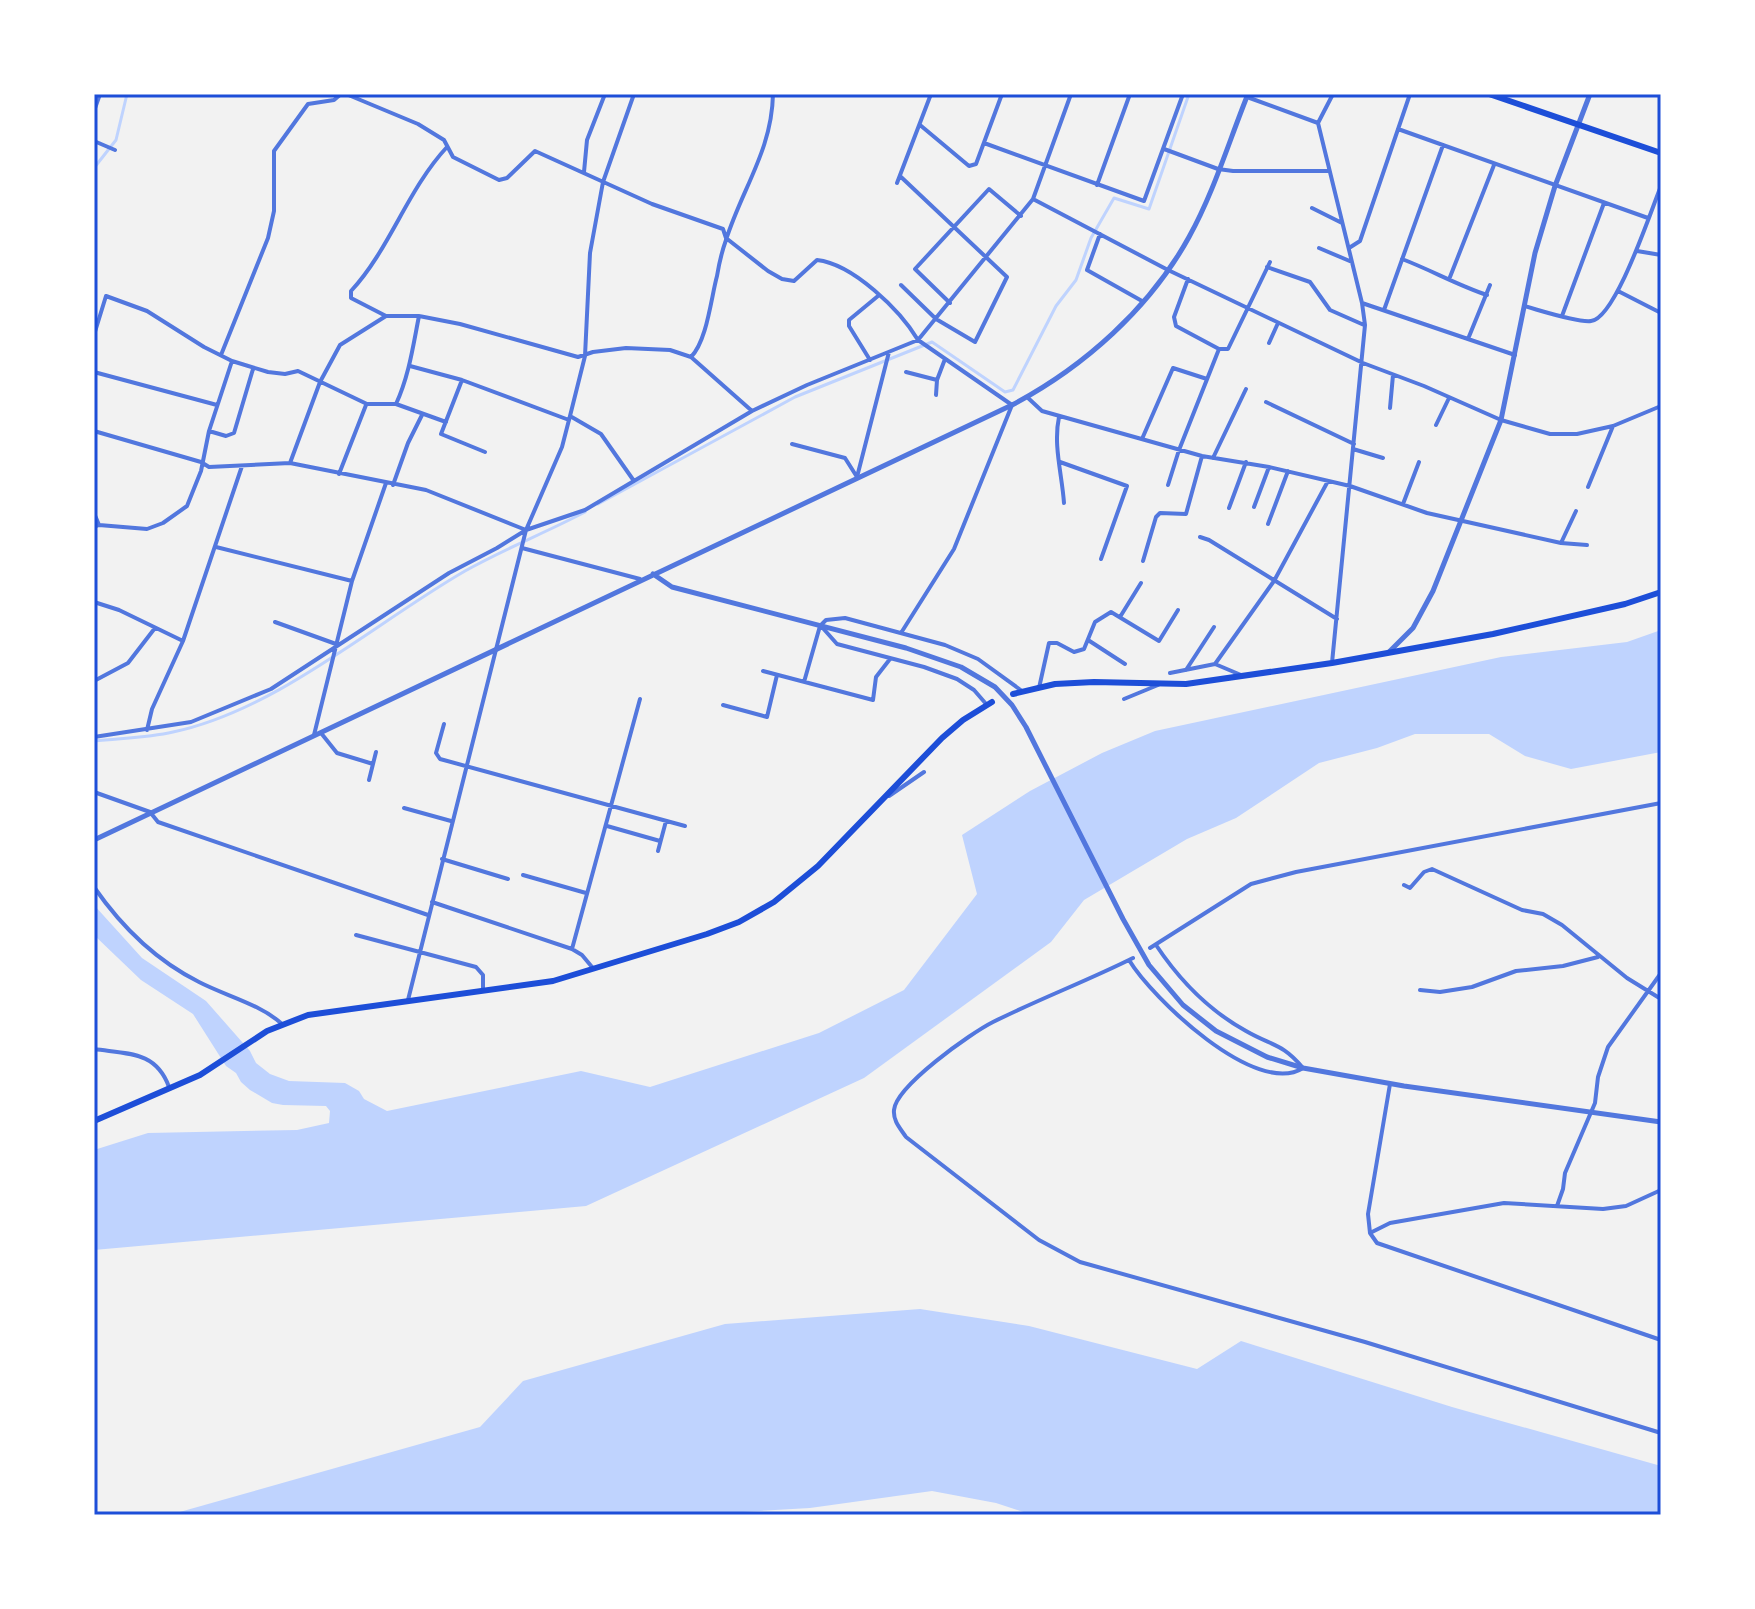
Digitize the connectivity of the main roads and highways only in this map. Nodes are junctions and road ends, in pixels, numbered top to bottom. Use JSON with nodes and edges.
{"nodes":[{"id":1,"x":1489,"y":94,"type":"edge"},
{"id":2,"x":1661,"y":153,"type":"edge"},
{"id":3,"x":1661,"y":592,"type":"edge"},
{"id":4,"x":1013,"y":694,"type":"dead end"},
{"id":5,"x":990,"y":704,"type":"road end"},
{"id":6,"x":94,"y":1121,"type":"edge"}],
"edges":[{"from":1,"to":2,"type":"main road"},
{"from":3,"to":4,"type":"main road"},
{"from":5,"to":6,"type":"main road"}]}
